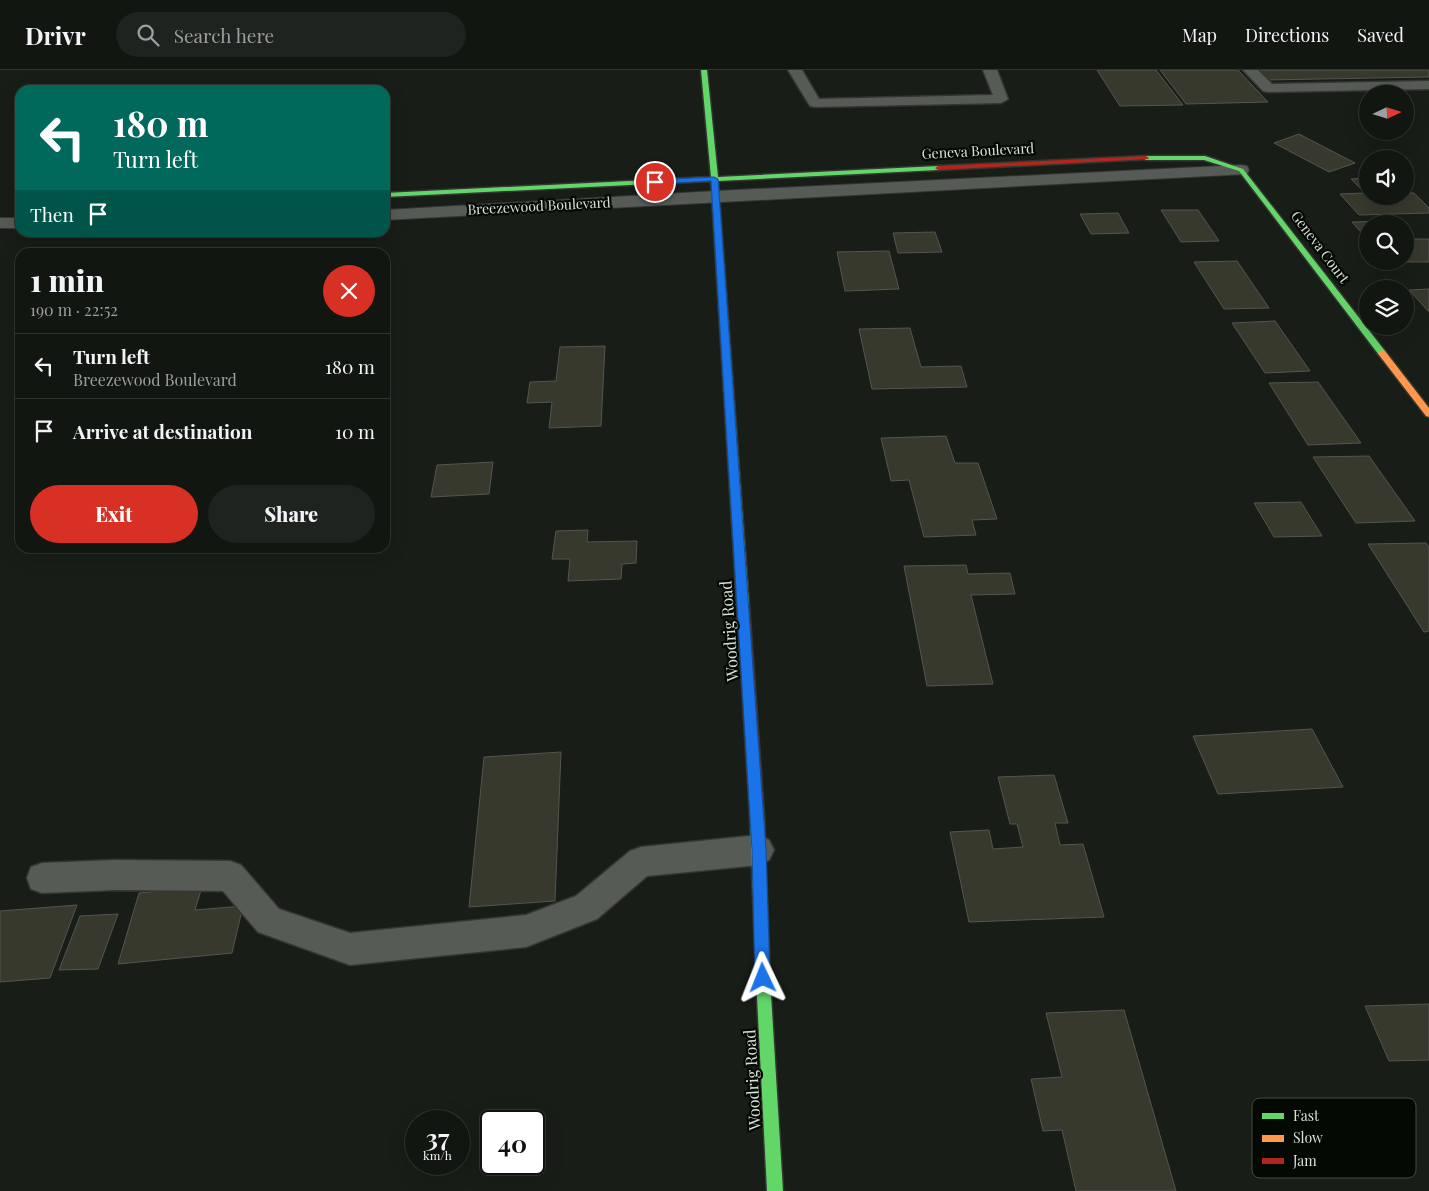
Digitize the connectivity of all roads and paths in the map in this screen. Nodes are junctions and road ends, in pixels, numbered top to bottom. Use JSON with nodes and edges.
{"nodes":[{"id":1,"x":704,"y":70,"type":"edge"},
{"id":2,"x":795,"y":70,"type":"edge"},
{"id":3,"x":990,"y":70,"type":"edge"},
{"id":4,"x":1250,"y":70,"type":"edge"},
{"id":5,"x":1429,"y":85,"type":"edge"},
{"id":6,"x":1241,"y":170,"type":"joint"},
{"id":7,"x":715,"y":187,"type":"junction"},
{"id":8,"x":391,"y":195,"type":"edge"},
{"id":9,"x":390,"y":215,"type":"edge"},
{"id":10,"x":0,"y":223,"type":"edge"},
{"id":11,"x":15,"y":223,"type":"edge"},
{"id":12,"x":1429,"y":414,"type":"edge"},
{"id":13,"x":759,"y":850,"type":"junction"},
{"id":14,"x":42,"y":878,"type":"dead end"},
{"id":15,"x":775,"y":1191,"type":"edge"}],
"edges":[{"from":1,"to":7,"type":"street","name":"Woodrig Road"},
{"from":2,"to":3,"type":"lane"},
{"from":4,"to":5,"type":"lane"},
{"from":6,"to":7,"type":"street"},
{"from":6,"to":12,"type":"street","name":"Geneva Court"},
{"from":7,"to":8,"type":"street","name":"Breezewood Boulevard"},
{"from":7,"to":9,"type":"street","name":"Breezewood Boulevard"},
{"from":7,"to":13,"type":"street","name":"Woodrig Road"},
{"from":10,"to":11,"type":"street"},
{"from":13,"to":14,"type":"lane"},
{"from":13,"to":15,"type":"street","name":"Woodrig Road"}]}
